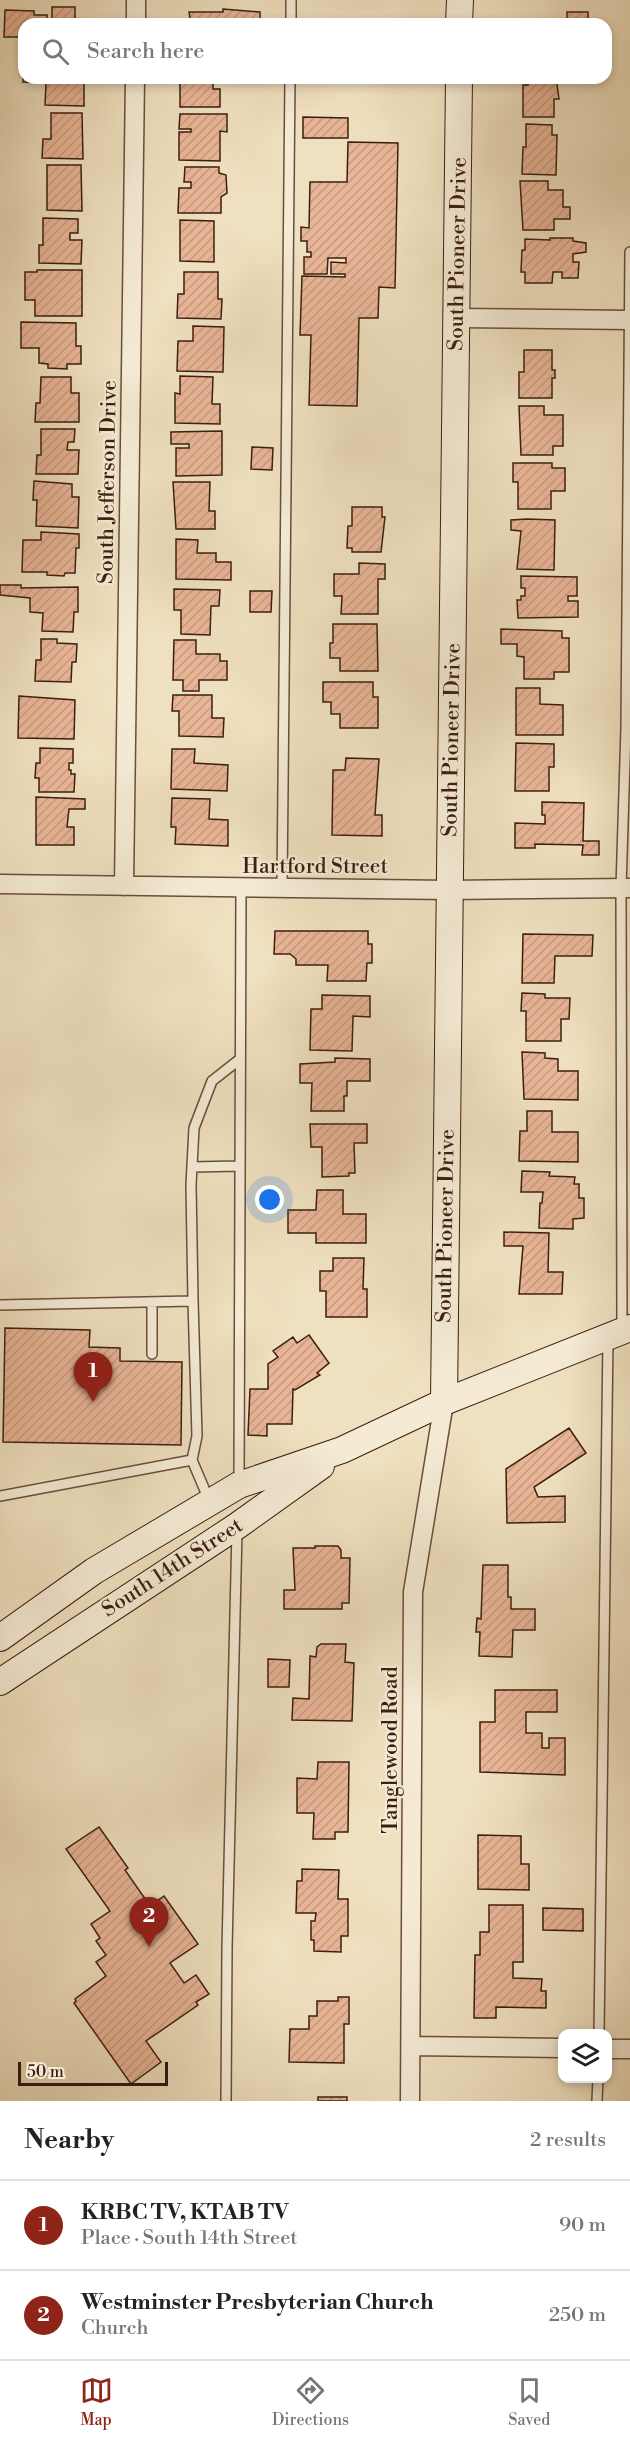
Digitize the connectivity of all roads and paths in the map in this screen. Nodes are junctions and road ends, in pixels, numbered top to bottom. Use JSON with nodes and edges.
{"nodes":[{"id":1,"x":136,"y":0,"type":"edge"},
{"id":2,"x":291,"y":0,"type":"edge"},
{"id":3,"x":460,"y":0,"type":"edge"},
{"id":4,"x":136,"y":18,"type":"edge"},
{"id":5,"x":291,"y":18,"type":"edge"},
{"id":6,"x":459,"y":18,"type":"edge"},
{"id":7,"x":135,"y":84,"type":"edge"},
{"id":8,"x":290,"y":84,"type":"edge"},
{"id":9,"x":459,"y":84,"type":"edge"},
{"id":10,"x":630,"y":252,"type":"edge"},
{"id":11,"x":457,"y":318,"type":"junction"},
{"id":12,"x":629,"y":320,"type":"edge"},
{"id":13,"x":0,"y":884,"type":"edge"},
{"id":14,"x":124,"y":886,"type":"junction"},
{"id":15,"x":282,"y":887,"type":"junction"},
{"id":16,"x":241,"y":888,"type":"junction"},
{"id":17,"x":626,"y":888,"type":"edge"},
{"id":18,"x":448,"y":890,"type":"junction"},
{"id":19,"x":240,"y":1059,"type":"junction"},
{"id":20,"x":240,"y":1166,"type":"junction"},
{"id":21,"x":192,"y":1167,"type":"junction"},
{"id":22,"x":193,"y":1301,"type":"junction"},
{"id":23,"x":152,"y":1302,"type":"junction"},
{"id":24,"x":0,"y":1305,"type":"edge"},
{"id":25,"x":620,"y":1331,"type":"edge"},
{"id":26,"x":152,"y":1354,"type":"dead end"},
{"id":27,"x":444,"y":1402,"type":"junction"},
{"id":28,"x":342,"y":1450,"type":"junction"},
{"id":29,"x":192,"y":1460,"type":"junction"},
{"id":30,"x":239,"y":1485,"type":"junction"},
{"id":31,"x":0,"y":1496,"type":"edge"},
{"id":32,"x":210,"y":1502,"type":"junction"},
{"id":33,"x":237,"y":1526,"type":"junction"},
{"id":34,"x":0,"y":1638,"type":"edge"},
{"id":35,"x":0,"y":1682,"type":"edge"},
{"id":36,"x":599,"y":2029,"type":"edge"},
{"id":37,"x":411,"y":2046,"type":"junction"},
{"id":38,"x":558,"y":2048,"type":"edge"},
{"id":39,"x":612,"y":2049,"type":"edge"},
{"id":40,"x":630,"y":2049,"type":"edge"},
{"id":41,"x":598,"y":2083,"type":"edge"},
{"id":42,"x":226,"y":2101,"type":"edge"},
{"id":43,"x":410,"y":2101,"type":"edge"},
{"id":44,"x":597,"y":2101,"type":"edge"}],
"edges":[{"from":1,"to":4,"type":"street"},
{"from":2,"to":5,"type":"lane"},
{"from":3,"to":6,"type":"street"},
{"from":7,"to":14,"type":"street","name":"South Jefferson Drive"},
{"from":8,"to":15,"type":"lane"},
{"from":9,"to":11,"type":"street","name":"South Pioneer Drive"},
{"from":10,"to":12,"type":"lane"},
{"from":11,"to":12,"type":"street"},
{"from":11,"to":18,"type":"street","name":"South Pioneer Drive"},
{"from":12,"to":17,"type":"lane"},
{"from":13,"to":14,"type":"street","name":"Hartford Street"},
{"from":14,"to":16,"type":"street","name":"Hartford Street"},
{"from":15,"to":16,"type":"street","name":"Hartford Street"},
{"from":15,"to":18,"type":"street","name":"Hartford Street"},
{"from":16,"to":19,"type":"lane"},
{"from":17,"to":18,"type":"street","name":"Hartford Street"},
{"from":17,"to":25,"type":"lane"},
{"from":18,"to":27,"type":"street","name":"South Pioneer Drive"},
{"from":19,"to":20,"type":"lane"},
{"from":19,"to":21,"type":"lane"},
{"from":20,"to":21,"type":"lane"},
{"from":20,"to":30,"type":"lane"},
{"from":21,"to":22,"type":"lane"},
{"from":22,"to":23,"type":"lane"},
{"from":22,"to":29,"type":"lane"},
{"from":23,"to":24,"type":"lane"},
{"from":23,"to":26,"type":"lane"},
{"from":25,"to":27,"type":"street","name":"South 14th Street"},
{"from":25,"to":36,"type":"lane"},
{"from":27,"to":28,"type":"street","name":"South 14th Street"},
{"from":27,"to":37,"type":"street","name":"Tanglewood Road"},
{"from":28,"to":30,"type":"street","name":"South 14th Street"},
{"from":28,"to":33,"type":"street","name":"South 14th Street"},
{"from":29,"to":31,"type":"lane"},
{"from":29,"to":32,"type":"lane"},
{"from":30,"to":32,"type":"street","name":"South 14th Street"},
{"from":30,"to":33,"type":"street"},
{"from":32,"to":34,"type":"street","name":"South 14th Street"},
{"from":33,"to":35,"type":"street","name":"South 14th Street"},
{"from":33,"to":42,"type":"lane"},
{"from":37,"to":38,"type":"street"},
{"from":37,"to":43,"type":"street","name":"Tanglewood Road"},
{"from":39,"to":40,"type":"street"},
{"from":41,"to":44,"type":"lane"}]}
